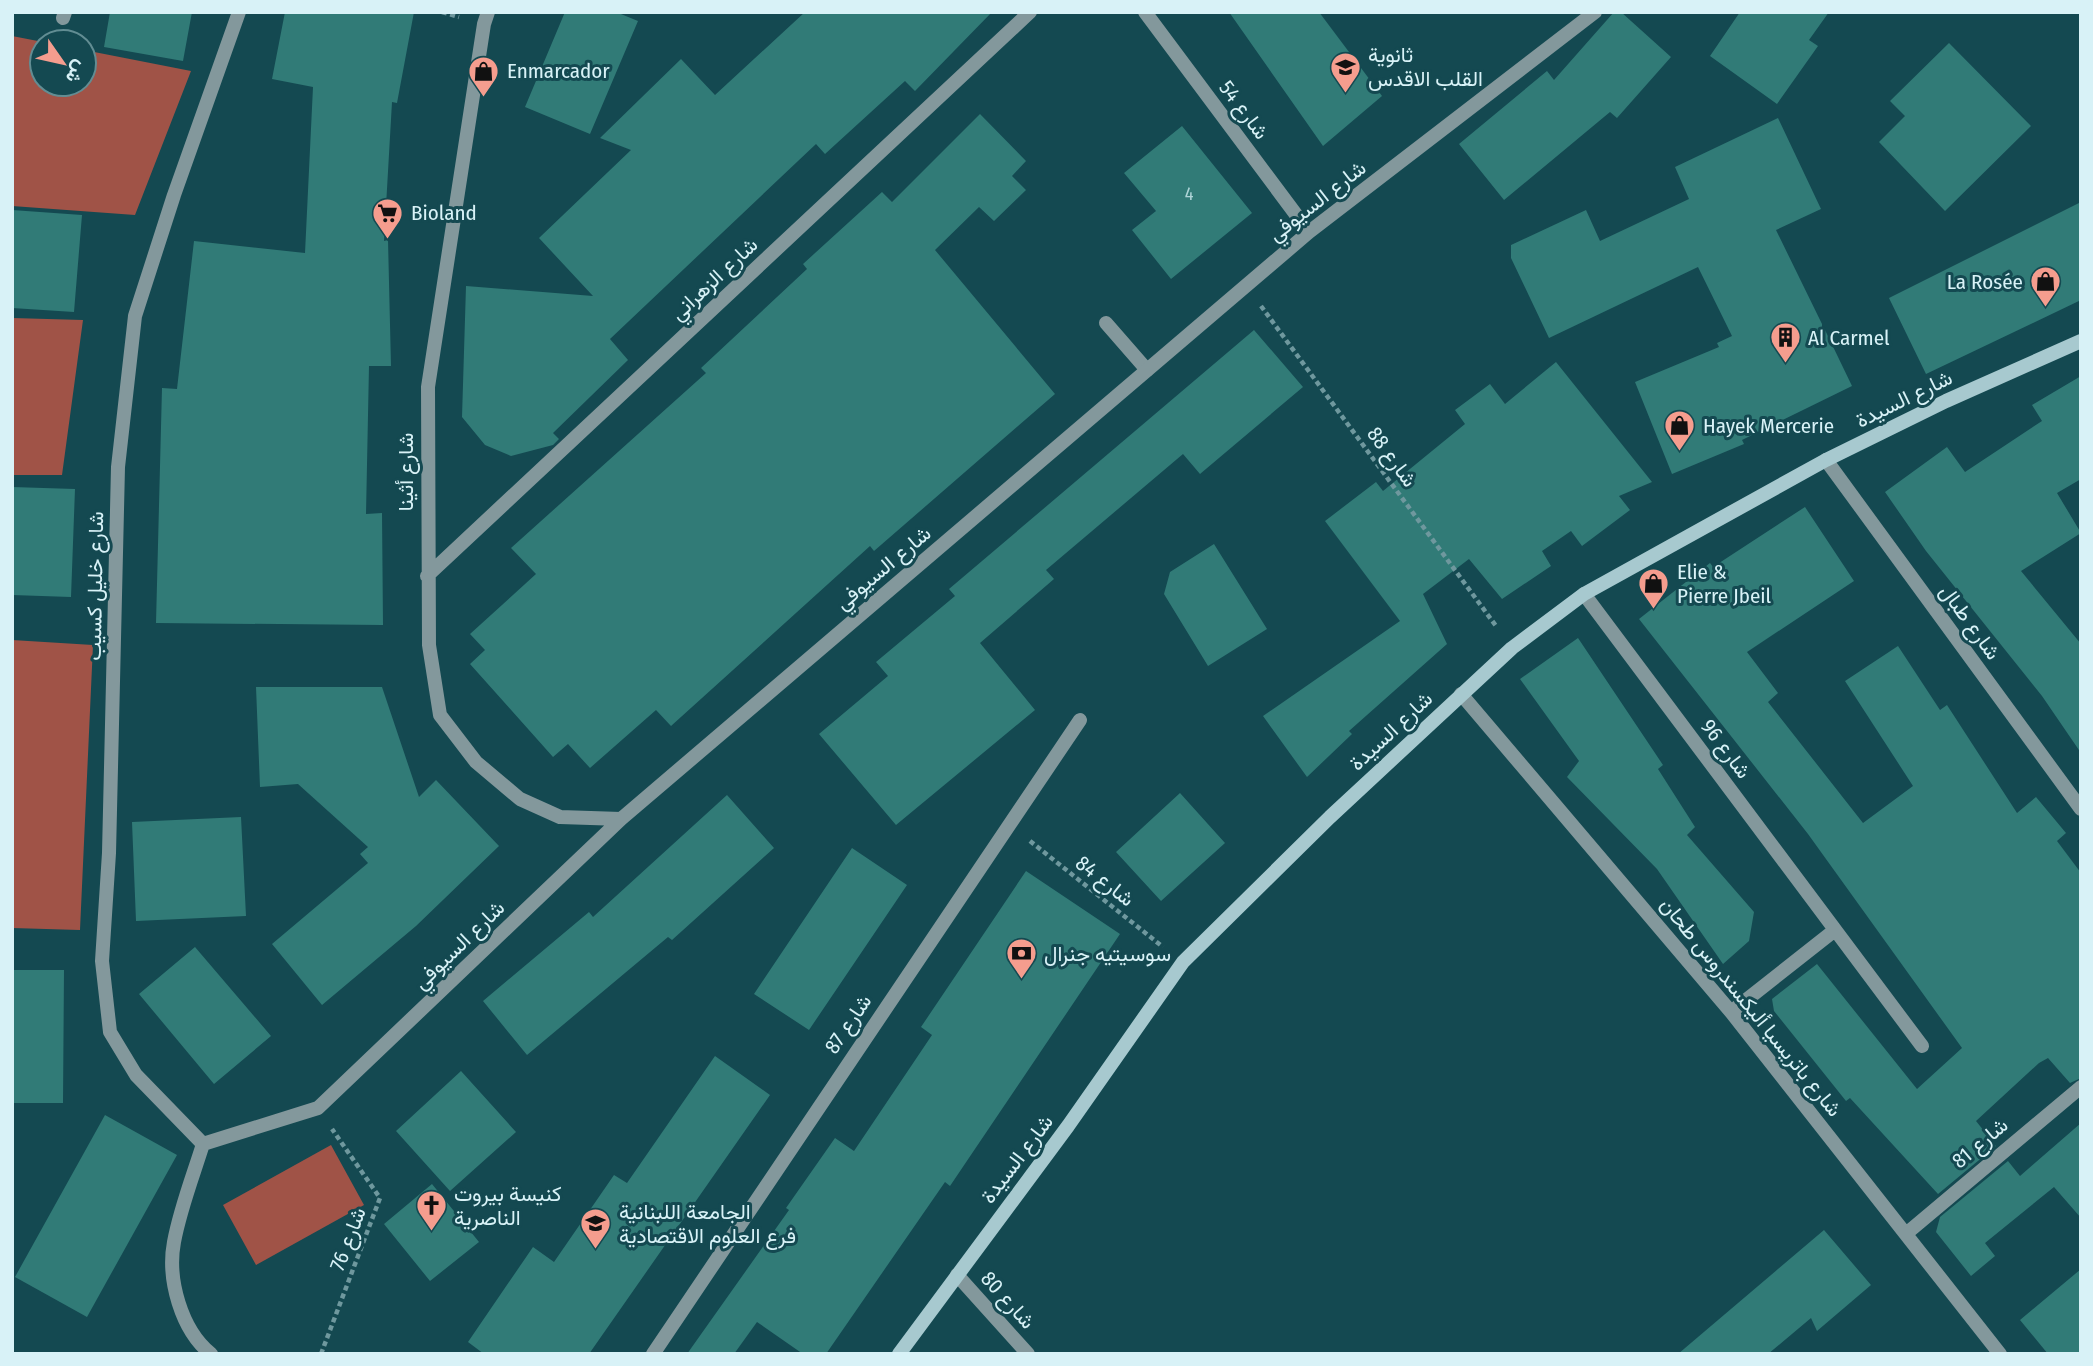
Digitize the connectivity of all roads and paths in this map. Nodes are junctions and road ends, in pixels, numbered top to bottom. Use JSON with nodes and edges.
{"nodes":[{"id":1,"x":239,"y":12,"type":"edge"},
{"id":2,"x":488,"y":12,"type":"edge"},
{"id":3,"x":1030,"y":12,"type":"edge"},
{"id":4,"x":1145,"y":12,"type":"edge"},
{"id":5,"x":1595,"y":12,"type":"edge"},
{"id":6,"x":1309,"y":232,"type":"junction"},
{"id":7,"x":1246,"y":286,"type":"junction"},
{"id":8,"x":1106,"y":323,"type":"dead end"},
{"id":9,"x":2081,"y":341,"type":"edge"},
{"id":10,"x":1147,"y":370,"type":"junction"},
{"id":11,"x":1826,"y":460,"type":"junction"},
{"id":12,"x":427,"y":576,"type":"junction"},
{"id":13,"x":1584,"y":594,"type":"junction"},
{"id":14,"x":1512,"y":648,"type":"junction"},
{"id":15,"x":1461,"y":694,"type":"junction"},
{"id":16,"x":1080,"y":720,"type":"dead end"},
{"id":17,"x":2081,"y":809,"type":"edge"},
{"id":18,"x":621,"y":819,"type":"junction"},
{"id":19,"x":1007,"y":823,"type":"junction"},
{"id":20,"x":1835,"y":930,"type":"junction"},
{"id":21,"x":1183,"y":962,"type":"junction"},
{"id":22,"x":1731,"y":1012,"type":"junction"},
{"id":23,"x":1923,"y":1046,"type":"dead end"},
{"id":24,"x":2081,"y":1087,"type":"edge"},
{"id":25,"x":318,"y":1108,"type":"junction"},
{"id":26,"x":203,"y":1144,"type":"junction"},
{"id":27,"x":1907,"y":1233,"type":"junction"},
{"id":28,"x":957,"y":1275,"type":"junction"},
{"id":29,"x":211,"y":1354,"type":"edge"},
{"id":30,"x":321,"y":1354,"type":"edge"},
{"id":31,"x":653,"y":1354,"type":"edge"},
{"id":32,"x":899,"y":1354,"type":"edge"},
{"id":33,"x":1028,"y":1354,"type":"edge"},
{"id":34,"x":2000,"y":1354,"type":"edge"}],
"edges":[{"from":1,"to":26,"type":"street","name":"شارع خليل كسيب"},
{"from":2,"to":12,"type":"street","name":"شارع أثينا"},
{"from":3,"to":12,"type":"street","name":"شارع الزهراني"},
{"from":4,"to":6,"type":"street","name":"شارع 54"},
{"from":5,"to":6,"type":"street","name":"شارع السيوفي"},
{"from":6,"to":7,"type":"street","name":"شارع السيوفي"},
{"from":7,"to":10,"type":"street","name":"شارع السيوفي"},
{"from":7,"to":14,"type":"path","name":"شارع 88"},
{"from":8,"to":10,"type":"street"},
{"from":9,"to":11,"type":"street","name":"شارع السيدة"},
{"from":10,"to":18,"type":"street","name":"شارع السيوفي"},
{"from":11,"to":13,"type":"street","name":"شارع السيدة"},
{"from":11,"to":17,"type":"street","name":"شارع طبال"},
{"from":12,"to":18,"type":"street","name":"شارع أثينا"},
{"from":13,"to":14,"type":"street","name":"شارع السيدة"},
{"from":13,"to":20,"type":"street","name":"شارع 96"},
{"from":14,"to":15,"type":"street","name":"شارع السيدة"},
{"from":15,"to":21,"type":"street","name":"شارع السيدة"},
{"from":15,"to":22,"type":"street","name":"شارع باتريسيا أليكسندروس طحان"},
{"from":16,"to":19,"type":"street","name":"شارع 87"},
{"from":18,"to":25,"type":"street","name":"شارع السيوفي"},
{"from":19,"to":21,"type":"path","name":"شارع 84"},
{"from":19,"to":31,"type":"street","name":"شارع 87"},
{"from":20,"to":22,"type":"street"},
{"from":20,"to":23,"type":"street","name":"شارع 96"},
{"from":21,"to":28,"type":"street","name":"شارع السيدة"},
{"from":22,"to":27,"type":"street","name":"شارع باتريسيا أليكسندروس طحان"},
{"from":24,"to":27,"type":"street","name":"شارع 81"},
{"from":25,"to":26,"type":"street","name":"شارع السيوفي"},
{"from":25,"to":30,"type":"path","name":"شارع 76"},
{"from":26,"to":29,"type":"street"},
{"from":27,"to":34,"type":"street","name":"شارع باتريسيا أليكسندروس طحان"},
{"from":28,"to":32,"type":"street","name":"شارع السيدة"},
{"from":28,"to":33,"type":"street","name":"شارع 80"}]}
